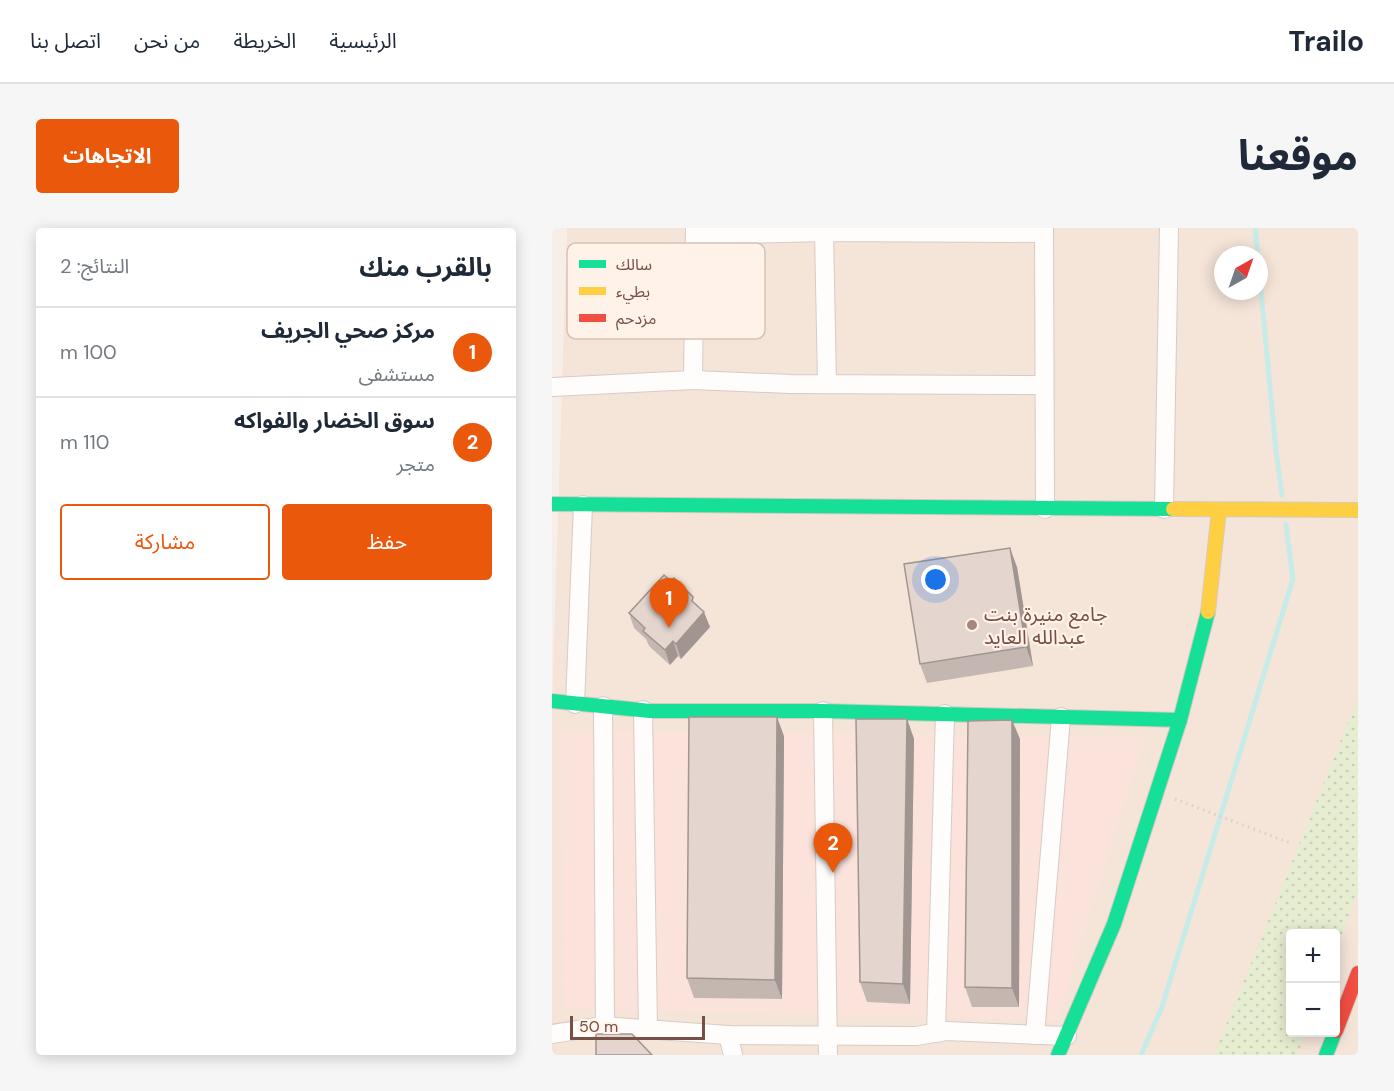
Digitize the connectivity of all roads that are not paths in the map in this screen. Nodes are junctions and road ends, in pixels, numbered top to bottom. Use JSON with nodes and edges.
{"nodes":[{"id":1,"x":1168,"y":228,"type":"edge"},
{"id":2,"x":1044,"y":230,"type":"edge"},
{"id":3,"x":695,"y":231,"type":"edge"},
{"id":4,"x":824,"y":232,"type":"junction"},
{"id":5,"x":694,"y":339,"type":"edge"},
{"id":6,"x":693,"y":381,"type":"junction"},
{"id":7,"x":827,"y":383,"type":"junction"},
{"id":8,"x":1044,"y":385,"type":"junction"},
{"id":9,"x":552,"y":387,"type":"edge"},
{"id":10,"x":552,"y":504,"type":"edge"},
{"id":11,"x":583,"y":505,"type":"junction"},
{"id":12,"x":1045,"y":509,"type":"junction"},
{"id":13,"x":1164,"y":509,"type":"junction"},
{"id":14,"x":1219,"y":510,"type":"junction"},
{"id":15,"x":1358,"y":510,"type":"edge"},
{"id":16,"x":552,"y":702,"type":"edge"},
{"id":17,"x":575,"y":704,"type":"junction"},
{"id":18,"x":603,"y":706,"type":"junction"},
{"id":19,"x":643,"y":710,"type":"junction"},
{"id":20,"x":823,"y":711,"type":"junction"},
{"id":21,"x":945,"y":714,"type":"junction"},
{"id":22,"x":1061,"y":717,"type":"junction"},
{"id":23,"x":1180,"y":720,"type":"junction"},
{"id":24,"x":1358,"y":973,"type":"edge"},
{"id":25,"x":1340,"y":1019,"type":"edge"},
{"id":26,"x":605,"y":1026,"type":"junction"},
{"id":27,"x":648,"y":1029,"type":"junction"},
{"id":28,"x":936,"y":1033,"type":"junction"},
{"id":29,"x":552,"y":1034,"type":"edge"},
{"id":30,"x":728,"y":1035,"type":"junction"},
{"id":31,"x":827,"y":1035,"type":"junction"},
{"id":32,"x":1035,"y":1035,"type":"junction"},
{"id":33,"x":1067,"y":1036,"type":"junction"},
{"id":34,"x":1333,"y":1037,"type":"edge"},
{"id":35,"x":733,"y":1055,"type":"edge"},
{"id":36,"x":828,"y":1055,"type":"edge"},
{"id":37,"x":1058,"y":1055,"type":"edge"},
{"id":38,"x":1326,"y":1055,"type":"edge"}],
"edges":[{"from":1,"to":13,"type":"street"},
{"from":2,"to":4,"type":"street"},
{"from":2,"to":8,"type":"street"},
{"from":3,"to":4,"type":"street"},
{"from":4,"to":7,"type":"street"},
{"from":5,"to":6,"type":"street"},
{"from":6,"to":7,"type":"street"},
{"from":6,"to":9,"type":"street"},
{"from":7,"to":8,"type":"street"},
{"from":8,"to":12,"type":"street"},
{"from":10,"to":11,"type":"street"},
{"from":11,"to":12,"type":"street"},
{"from":11,"to":17,"type":"street"},
{"from":12,"to":13,"type":"street"},
{"from":13,"to":14,"type":"street"},
{"from":14,"to":15,"type":"street"},
{"from":14,"to":23,"type":"street"},
{"from":16,"to":17,"type":"street"},
{"from":17,"to":18,"type":"street"},
{"from":18,"to":19,"type":"street"},
{"from":18,"to":26,"type":"street"},
{"from":19,"to":20,"type":"street"},
{"from":19,"to":27,"type":"street"},
{"from":20,"to":21,"type":"street"},
{"from":20,"to":31,"type":"street"},
{"from":21,"to":22,"type":"street"},
{"from":21,"to":28,"type":"street"},
{"from":22,"to":23,"type":"street"},
{"from":22,"to":32,"type":"street"},
{"from":23,"to":33,"type":"street"},
{"from":24,"to":25,"type":"street"},
{"from":26,"to":27,"type":"street"},
{"from":26,"to":29,"type":"street"},
{"from":27,"to":30,"type":"street"},
{"from":28,"to":31,"type":"street"},
{"from":28,"to":32,"type":"street"},
{"from":30,"to":31,"type":"street"},
{"from":30,"to":35,"type":"street"},
{"from":31,"to":36,"type":"street"},
{"from":32,"to":33,"type":"street"},
{"from":33,"to":37,"type":"street"},
{"from":34,"to":38,"type":"street"}]}
